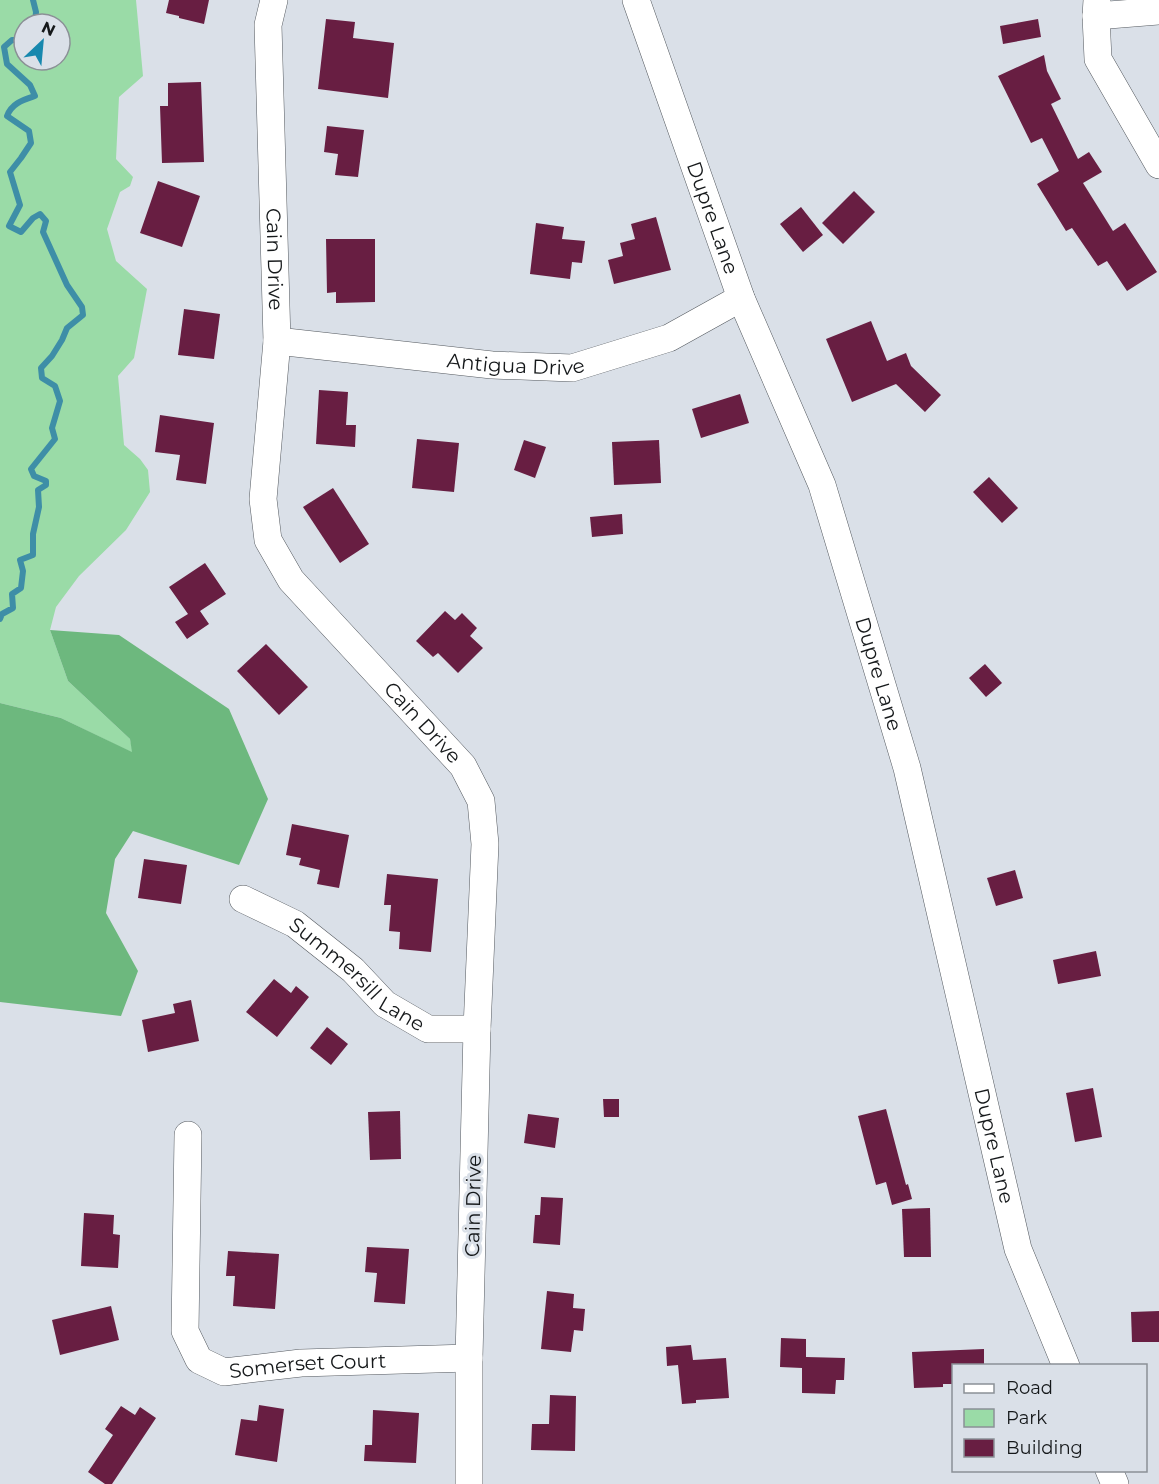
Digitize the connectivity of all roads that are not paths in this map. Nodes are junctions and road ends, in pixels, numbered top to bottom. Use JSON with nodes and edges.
{"nodes":[{"id":1,"x":274,"y":0,"type":"edge"},
{"id":2,"x":636,"y":0,"type":"edge"},
{"id":3,"x":1096,"y":8,"type":"edge"},
{"id":4,"x":1159,"y":11,"type":"edge"},
{"id":5,"x":1159,"y":165,"type":"edge"},
{"id":6,"x":741,"y":298,"type":"junction"},
{"id":7,"x":277,"y":341,"type":"junction"},
{"id":8,"x":243,"y":899,"type":"dead end"},
{"id":9,"x":477,"y":1029,"type":"junction"},
{"id":10,"x":188,"y":1135,"type":"dead end"},
{"id":11,"x":469,"y":1358,"type":"junction"},
{"id":12,"x":1066,"y":1364,"type":"edge"},
{"id":13,"x":469,"y":1484,"type":"edge"}],
"edges":[{"from":1,"to":7,"type":"street","name":"Cain Drive"},
{"from":2,"to":6,"type":"street","name":"Dupre Lane"},
{"from":3,"to":4,"type":"street"},
{"from":3,"to":5,"type":"street"},
{"from":6,"to":7,"type":"street","name":"Antigua Drive"},
{"from":6,"to":12,"type":"street","name":"Dupre Lane"},
{"from":7,"to":9,"type":"street","name":"Cain Drive"},
{"from":8,"to":9,"type":"street","name":"Summersill Lane"},
{"from":9,"to":11,"type":"street","name":"Cain Drive"},
{"from":10,"to":11,"type":"street","name":"Somerset Court"},
{"from":11,"to":13,"type":"street","name":"Cain Drive"}]}
